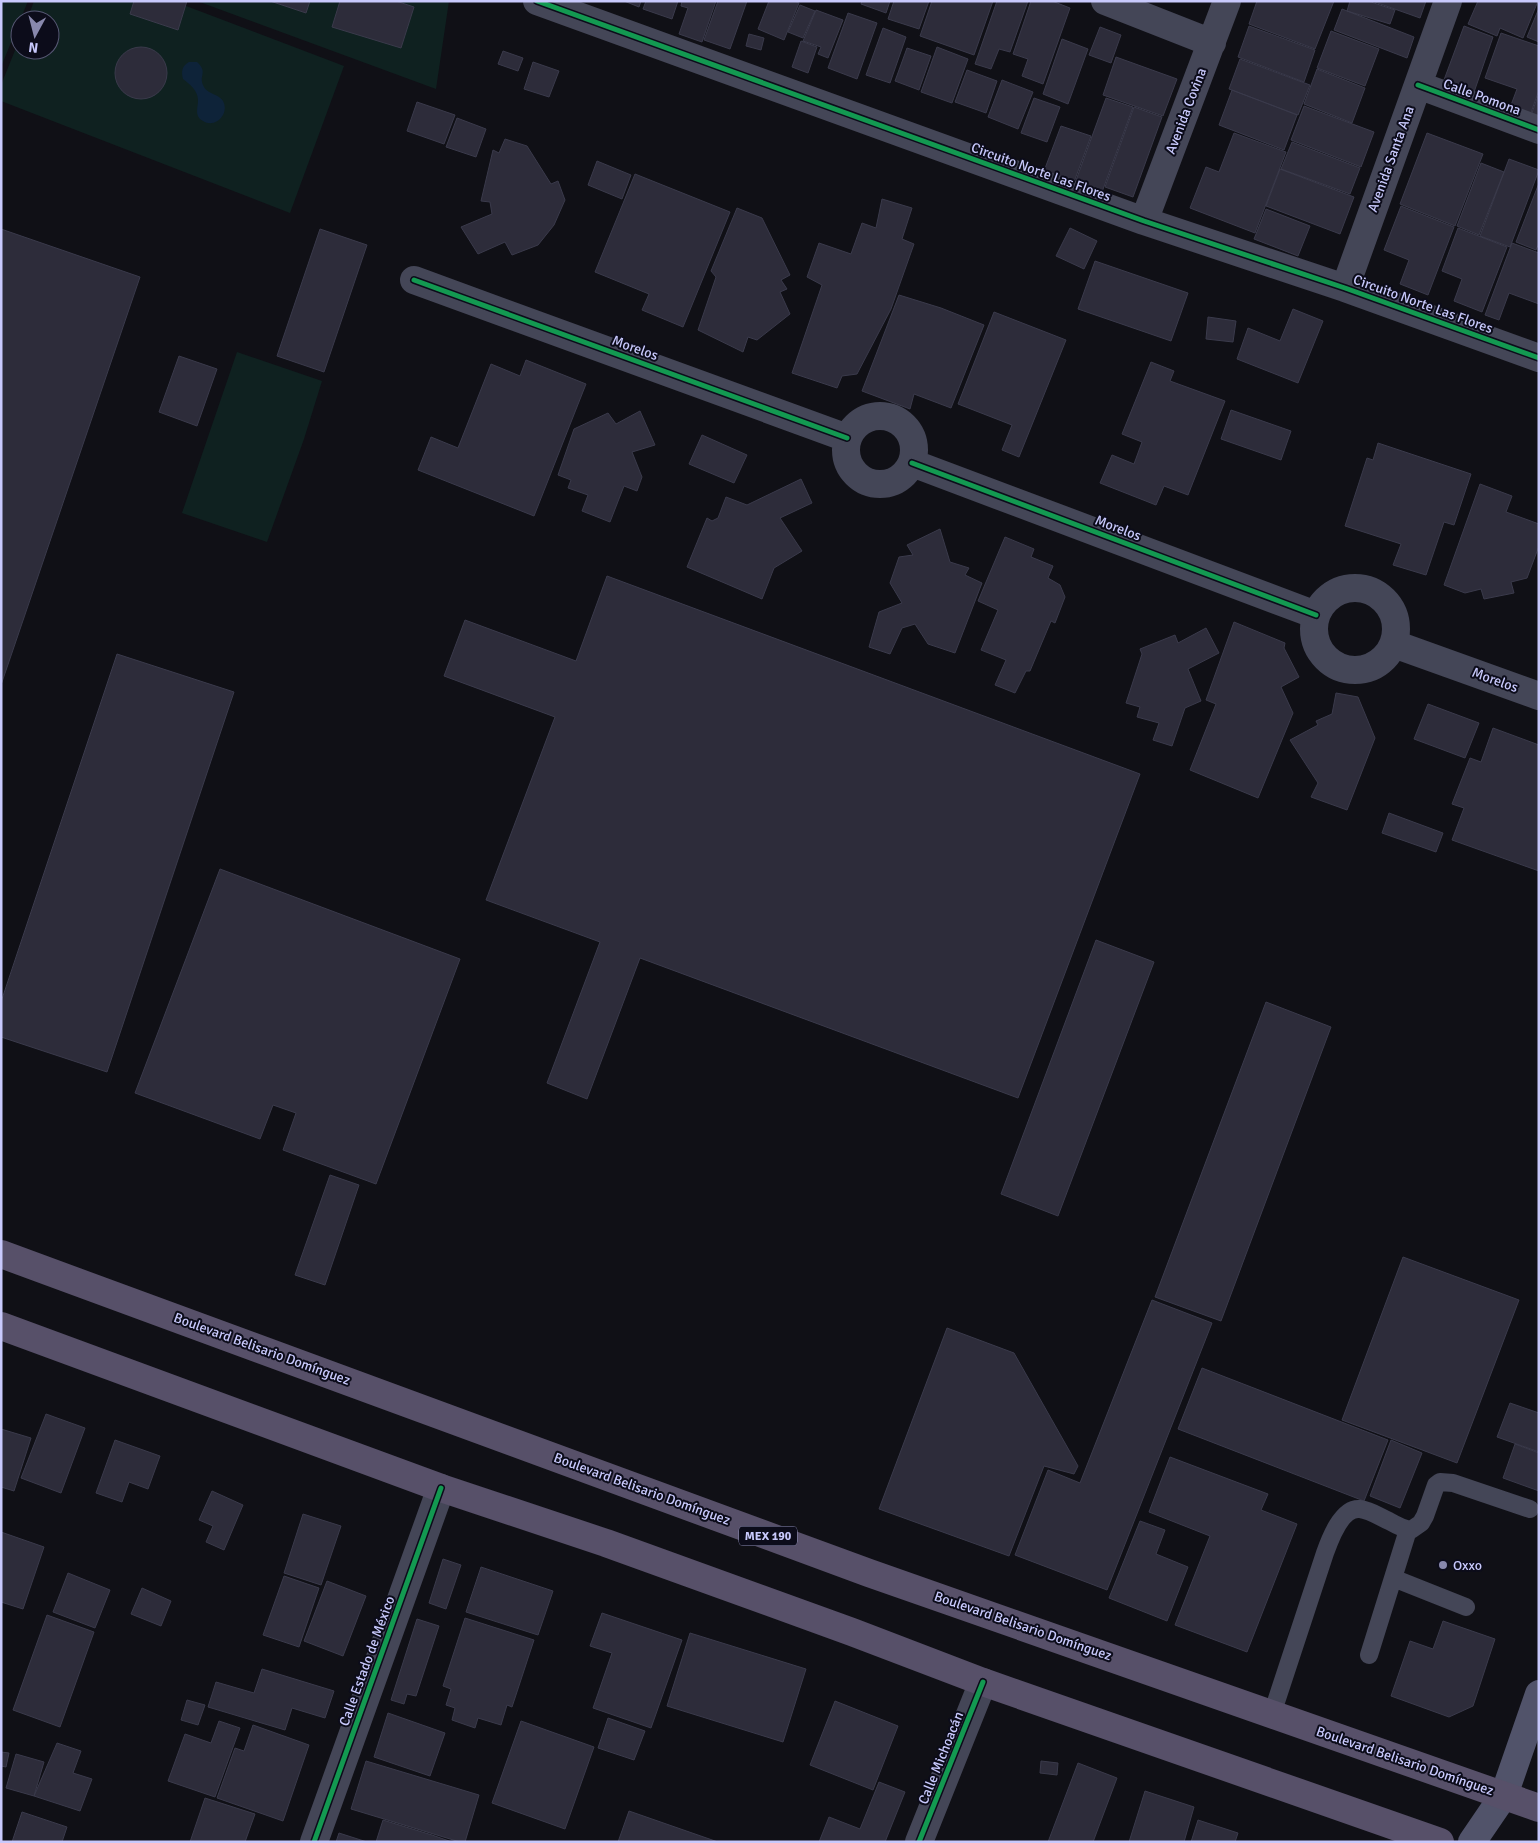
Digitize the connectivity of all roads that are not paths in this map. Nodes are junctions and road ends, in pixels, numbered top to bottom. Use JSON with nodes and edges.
{"nodes":[{"id":1,"x":537,"y":1,"type":"edge"},
{"id":2,"x":1104,"y":1,"type":"edge"},
{"id":3,"x":1227,"y":1,"type":"edge"},
{"id":4,"x":1448,"y":1,"type":"edge"},
{"id":5,"x":1212,"y":42,"type":"junction"},
{"id":6,"x":1418,"y":85,"type":"junction"},
{"id":7,"x":1539,"y":130,"type":"edge"},
{"id":8,"x":1144,"y":221,"type":"junction"},
{"id":9,"x":414,"y":280,"type":"dead end"},
{"id":10,"x":1345,"y":288,"type":"junction"},
{"id":11,"x":1539,"y":358,"type":"edge"},
{"id":12,"x":847,"y":438,"type":"junction"},
{"id":13,"x":912,"y":463,"type":"junction"},
{"id":14,"x":1316,"y":615,"type":"junction"},
{"id":15,"x":1394,"y":644,"type":"junction"},
{"id":16,"x":1539,"y":696,"type":"edge"},
{"id":17,"x":1,"y":1254,"type":"edge"},
{"id":18,"x":1,"y":1326,"type":"edge"},
{"id":19,"x":441,"y":1488,"type":"junction"},
{"id":20,"x":1530,"y":1509,"type":"dead end"},
{"id":21,"x":1408,"y":1530,"type":"junction"},
{"id":22,"x":1393,"y":1578,"type":"junction"},
{"id":23,"x":1466,"y":1607,"type":"dead end"},
{"id":24,"x":1368,"y":1655,"type":"dead end"},
{"id":25,"x":984,"y":1682,"type":"junction"},
{"id":26,"x":1539,"y":1694,"type":"edge"},
{"id":27,"x":1272,"y":1714,"type":"junction"},
{"id":28,"x":1504,"y":1796,"type":"junction"},
{"id":29,"x":1539,"y":1808,"type":"edge"},
{"id":30,"x":314,"y":1842,"type":"edge"},
{"id":31,"x":919,"y":1842,"type":"edge"},
{"id":32,"x":1440,"y":1842,"type":"edge"},
{"id":33,"x":1472,"y":1842,"type":"edge"}],
"edges":[{"from":1,"to":8,"type":"street","name":"Circuito Norte Las Flores"},
{"from":2,"to":5,"type":"street"},
{"from":3,"to":5,"type":"street","name":"Avenida Covina"},
{"from":4,"to":6,"type":"street","name":"Avenida Santa Ana"},
{"from":5,"to":8,"type":"street","name":"Avenida Covina"},
{"from":6,"to":7,"type":"street","name":"Calle Pomona"},
{"from":6,"to":10,"type":"street","name":"Avenida Santa Ana"},
{"from":8,"to":10,"type":"street","name":"Circuito Norte Las Flores"},
{"from":9,"to":12,"type":"street","name":"Morelos"},
{"from":10,"to":11,"type":"street","name":"Circuito Norte Las Flores"},
{"from":12,"to":13,"type":"street"},
{"from":12,"to":13,"type":"street"},
{"from":13,"to":14,"type":"street","name":"Morelos"},
{"from":14,"to":15,"type":"street"},
{"from":14,"to":15,"type":"street"},
{"from":15,"to":16,"type":"street","name":"Morelos"},
{"from":17,"to":27,"type":"main road","name":"Boulevard Belisario Domínguez","number":"MEX 190"},
{"from":18,"to":19,"type":"main road"},
{"from":19,"to":25,"type":"main road"},
{"from":19,"to":30,"type":"street","name":"Calle Estado de México"},
{"from":20,"to":21,"type":"lane"},
{"from":21,"to":22,"type":"lane"},
{"from":21,"to":27,"type":"lane"},
{"from":22,"to":23,"type":"lane"},
{"from":22,"to":24,"type":"lane"},
{"from":25,"to":31,"type":"street","name":"Calle Michoacán"},
{"from":25,"to":32,"type":"main road"},
{"from":26,"to":28,"type":"main road"},
{"from":27,"to":28,"type":"main road","name":"Boulevard Belisario Domínguez","number":"MEX 190"},
{"from":28,"to":29,"type":"main road","name":"Boulevard Belisario Domínguez","number":"MEX 190"},
{"from":28,"to":33,"type":"main road"}]}
